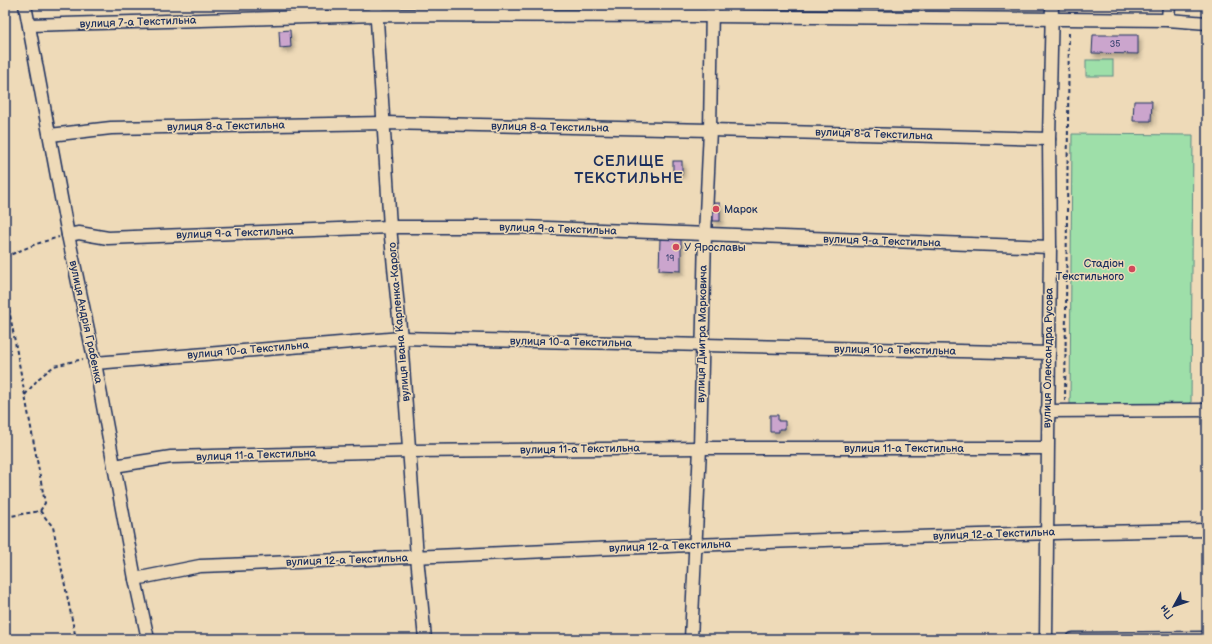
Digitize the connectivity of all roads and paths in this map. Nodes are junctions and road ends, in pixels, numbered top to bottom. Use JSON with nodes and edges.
{"nodes":[{"id":1,"x":25,"y":5,"type":"edge"},
{"id":2,"x":1052,"y":5,"type":"edge"},
{"id":3,"x":1169,"y":5,"type":"edge"},
{"id":4,"x":376,"y":10,"type":"edge"},
{"id":5,"x":712,"y":10,"type":"edge"},
{"id":6,"x":1052,"y":19,"type":"junction"},
{"id":7,"x":1070,"y":20,"type":"junction"},
{"id":8,"x":1168,"y":20,"type":"junction"},
{"id":9,"x":1207,"y":23,"type":"edge"},
{"id":10,"x":29,"y":25,"type":"junction"},
{"id":11,"x":384,"y":123,"type":"junction"},
{"id":12,"x":710,"y":130,"type":"junction"},
{"id":13,"x":50,"y":135,"type":"junction"},
{"id":14,"x":1049,"y":139,"type":"junction"},
{"id":15,"x":390,"y":227,"type":"junction"},
{"id":16,"x":68,"y":235,"type":"junction"},
{"id":17,"x":705,"y":235,"type":"junction"},
{"id":18,"x":1050,"y":247,"type":"junction"},
{"id":19,"x":5,"y":257,"type":"edge"},
{"id":20,"x":5,"y":288,"type":"edge"},
{"id":21,"x":401,"y":338,"type":"junction"},
{"id":22,"x":702,"y":345,"type":"junction"},
{"id":23,"x":1049,"y":353,"type":"junction"},
{"id":24,"x":94,"y":360,"type":"junction"},
{"id":25,"x":25,"y":395,"type":"junction"},
{"id":26,"x":1207,"y":410,"type":"edge"},
{"id":27,"x":1047,"y":411,"type":"junction"},
{"id":28,"x":1065,"y":411,"type":"junction"},
{"id":29,"x":700,"y":448,"type":"junction"},
{"id":30,"x":1047,"y":448,"type":"junction"},
{"id":31,"x":409,"y":450,"type":"junction"},
{"id":32,"x":114,"y":466,"type":"junction"},
{"id":33,"x":40,"y":511,"type":"junction"},
{"id":34,"x":5,"y":517,"type":"edge"},
{"id":35,"x":1207,"y":530,"type":"edge"},
{"id":36,"x":1046,"y":532,"type":"junction"},
{"id":37,"x":695,"y":545,"type":"junction"},
{"id":38,"x":417,"y":557,"type":"junction"},
{"id":39,"x":135,"y":579,"type":"junction"},
{"id":40,"x":1207,"y":638,"type":"edge"},
{"id":41,"x":76,"y":639,"type":"edge"},
{"id":42,"x":148,"y":639,"type":"edge"},
{"id":43,"x":425,"y":639,"type":"edge"},
{"id":44,"x":691,"y":639,"type":"edge"},
{"id":45,"x":1046,"y":639,"type":"edge"},
{"id":46,"x":1073,"y":639,"type":"edge"}],
"edges":[{"from":1,"to":10,"type":"street","name":"вулиця Андрія Грабенка"},
{"from":2,"to":6,"type":"street","name":"вулиця Олександра Русова"},
{"from":3,"to":8,"type":"street"},
{"from":4,"to":5,"type":"street","name":"вулиця 7-а Текстильна"},
{"from":4,"to":10,"type":"street","name":"вулиця 7-а Текстильна"},
{"from":4,"to":11,"type":"street","name":"вулиця Івана Карпенка-Карого"},
{"from":5,"to":6,"type":"street","name":"вулиця 7-а Текстильна"},
{"from":5,"to":12,"type":"street","name":"вулиця Дмитра Марковича"},
{"from":6,"to":7,"type":"street","name":"вулиця 7-а Текстильна"},
{"from":6,"to":14,"type":"street","name":"вулиця Олександра Русова"},
{"from":7,"to":8,"type":"street","name":"вулиця 7-а Текстильна"},
{"from":7,"to":28,"type":"path"},
{"from":8,"to":9,"type":"street","name":"вулиця 7-а Текстильна"},
{"from":10,"to":13,"type":"street","name":"вулиця Андрія Грабенка"},
{"from":11,"to":12,"type":"street","name":"вулиця 8-а Текстильна"},
{"from":11,"to":13,"type":"street","name":"вулиця 8-а Текстильна"},
{"from":11,"to":15,"type":"street","name":"вулиця Івана Карпенка-Карого"},
{"from":12,"to":14,"type":"street","name":"вулиця 8-а Текстильна"},
{"from":12,"to":17,"type":"street","name":"вулиця Дмитра Марковича"},
{"from":13,"to":16,"type":"street","name":"вулиця Андрія Грабенка"},
{"from":14,"to":18,"type":"street","name":"вулиця Олександра Русова"},
{"from":15,"to":16,"type":"street","name":"вулиця 9-а Текстильна"},
{"from":15,"to":17,"type":"street","name":"вулиця 9-а Текстильна"},
{"from":15,"to":21,"type":"street","name":"вулиця Івана Карпенка-Карого"},
{"from":16,"to":19,"type":"path"},
{"from":16,"to":24,"type":"street","name":"вулиця Андрія Грабенка"},
{"from":17,"to":18,"type":"street","name":"вулиця 9-а Текстильна"},
{"from":17,"to":22,"type":"street","name":"вулиця Дмитра Марковича"},
{"from":18,"to":23,"type":"street","name":"вулиця Олександра Русова"},
{"from":20,"to":25,"type":"path"},
{"from":21,"to":22,"type":"street","name":"вулиця 10-а Текстильна"},
{"from":21,"to":24,"type":"street","name":"вулиця 10-а Текстильна"},
{"from":21,"to":31,"type":"street","name":"вулиця Івана Карпенка-Карого"},
{"from":22,"to":23,"type":"street","name":"вулиця 10-а Текстильна"},
{"from":22,"to":29,"type":"street","name":"вулиця Дмитра Марковича"},
{"from":23,"to":27,"type":"street","name":"вулиця Олександра Русова"},
{"from":24,"to":25,"type":"path"},
{"from":24,"to":32,"type":"street","name":"вулиця Андрія Грабенка"},
{"from":25,"to":33,"type":"path"},
{"from":26,"to":28,"type":"street"},
{"from":27,"to":28,"type":"street"},
{"from":27,"to":30,"type":"street","name":"вулиця Олександра Русова"},
{"from":29,"to":30,"type":"street","name":"вулиця 11-а Текстильна"},
{"from":29,"to":31,"type":"street","name":"вулиця 11-а Текстильна"},
{"from":29,"to":37,"type":"street","name":"вулиця Дмитра Марковича"},
{"from":30,"to":36,"type":"street","name":"вулиця Олександра Русова"},
{"from":31,"to":32,"type":"street","name":"вулиця 11-а Текстильна"},
{"from":31,"to":38,"type":"street","name":"вулиця Івана Карпенка-Карого"},
{"from":32,"to":39,"type":"street","name":"вулиця Андрія Грабенка"},
{"from":33,"to":34,"type":"path"},
{"from":33,"to":41,"type":"path"},
{"from":35,"to":36,"type":"street","name":"вулиця 12-а Текстильна"},
{"from":36,"to":37,"type":"street","name":"вулиця 12-а Текстильна"},
{"from":36,"to":45,"type":"street","name":"вулиця Олександра Русова"},
{"from":37,"to":38,"type":"street","name":"вулиця 12-а Текстильна"},
{"from":37,"to":44,"type":"street","name":"вулиця Дмитра Марковича"},
{"from":38,"to":39,"type":"street","name":"вулиця 12-а Текстильна"},
{"from":38,"to":43,"type":"street","name":"вулиця Івана Карпенка-Карого"},
{"from":39,"to":42,"type":"street","name":"вулиця Андрія Грабенка"},
{"from":40,"to":46,"type":"street"}]}
